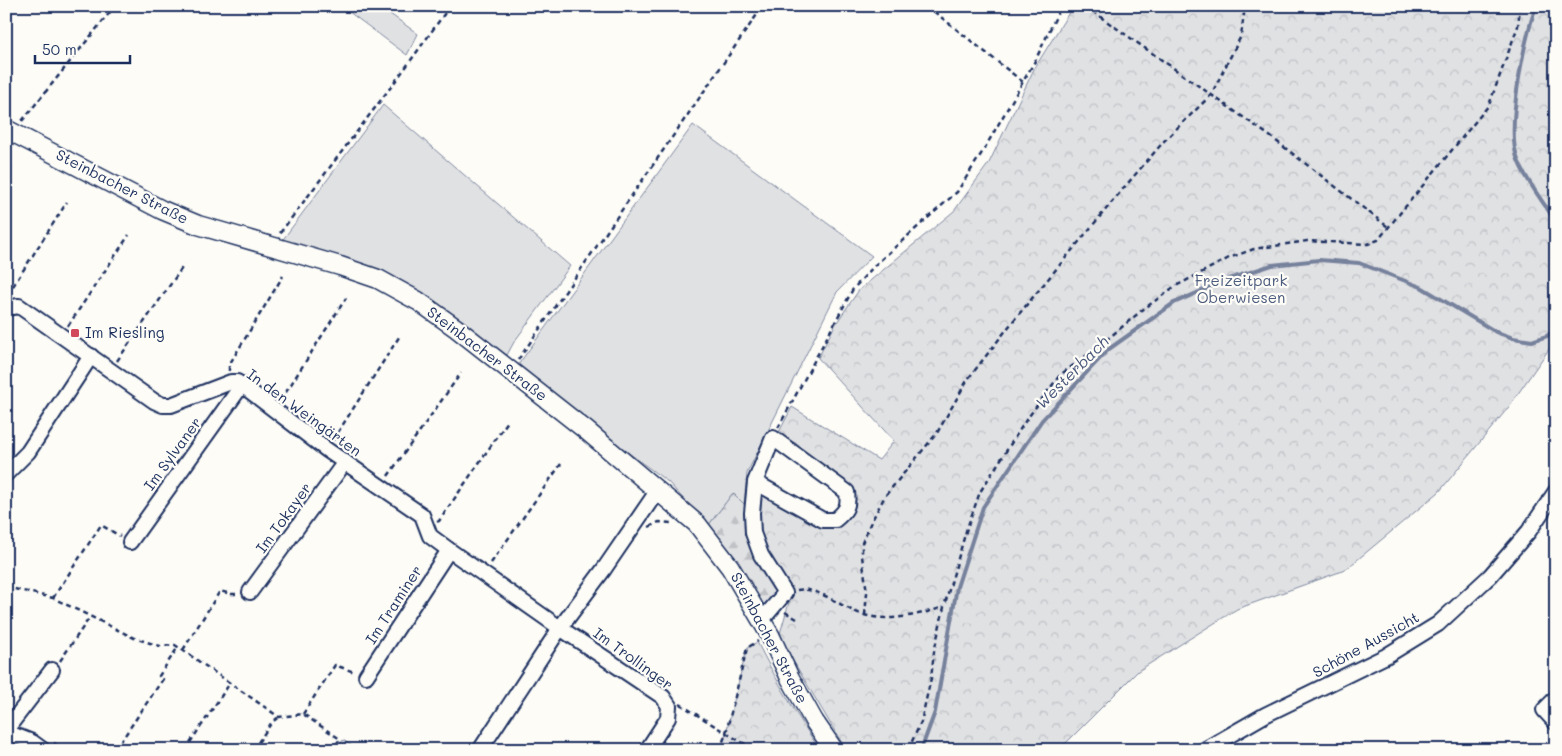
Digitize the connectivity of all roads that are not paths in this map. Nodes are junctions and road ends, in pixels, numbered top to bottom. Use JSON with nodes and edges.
{"nodes":[{"id":1,"x":10,"y":130,"type":"edge"},
{"id":2,"x":6,"y":308,"type":"edge"},
{"id":3,"x":91,"y":356,"type":"junction"},
{"id":4,"x":236,"y":384,"type":"junction"},
{"id":5,"x":345,"y":462,"type":"junction"},
{"id":6,"x":6,"y":474,"type":"edge"},
{"id":7,"x":755,"y":482,"type":"junction"},
{"id":8,"x":658,"y":490,"type":"junction"},
{"id":9,"x":1556,"y":491,"type":"edge"},
{"id":10,"x":130,"y":542,"type":"road end"},
{"id":11,"x":449,"y":550,"type":"junction"},
{"id":12,"x":250,"y":592,"type":"road end"},
{"id":13,"x":560,"y":628,"type":"junction"},
{"id":14,"x":760,"y":633,"type":"junction"},
{"id":15,"x":52,"y":670,"type":"dead end"},
{"id":16,"x":366,"y":676,"type":"road end"},
{"id":17,"x":1556,"y":698,"type":"edge"},
{"id":18,"x":1556,"y":723,"type":"edge"},
{"id":19,"x":6,"y":731,"type":"edge"},
{"id":20,"x":43,"y":750,"type":"edge"},
{"id":21,"x":480,"y":750,"type":"edge"},
{"id":22,"x":647,"y":750,"type":"edge"},
{"id":23,"x":834,"y":750,"type":"edge"},
{"id":24,"x":1204,"y":750,"type":"edge"}],
"edges":[{"from":1,"to":8,"type":"main road","name":"Steinbacher Straße"},
{"from":2,"to":3,"type":"street","name":"In den Weingärten"},
{"from":3,"to":4,"type":"street","name":"In den Weingärten"},
{"from":3,"to":6,"type":"street"},
{"from":4,"to":5,"type":"street","name":"In den Weingärten"},
{"from":4,"to":10,"type":"street","name":"Im Sylvaner"},
{"from":5,"to":11,"type":"street","name":"In den Weingärten"},
{"from":5,"to":12,"type":"street","name":"Im Tokayer"},
{"from":7,"to":7,"type":"street"},
{"from":7,"to":14,"type":"street"},
{"from":8,"to":13,"type":"street"},
{"from":8,"to":14,"type":"main road","name":"Steinbacher Straße"},
{"from":9,"to":24,"type":"street","name":"Schöne Aussicht"},
{"from":11,"to":13,"type":"street","name":"In den Weingärten"},
{"from":11,"to":16,"type":"street","name":"Im Traminer"},
{"from":13,"to":21,"type":"street"},
{"from":13,"to":22,"type":"street","name":"Im Trollinger"},
{"from":14,"to":23,"type":"main road","name":"Steinbacher Straße"},
{"from":15,"to":19,"type":"street"},
{"from":17,"to":18,"type":"street"},
{"from":19,"to":20,"type":"street"}]}
